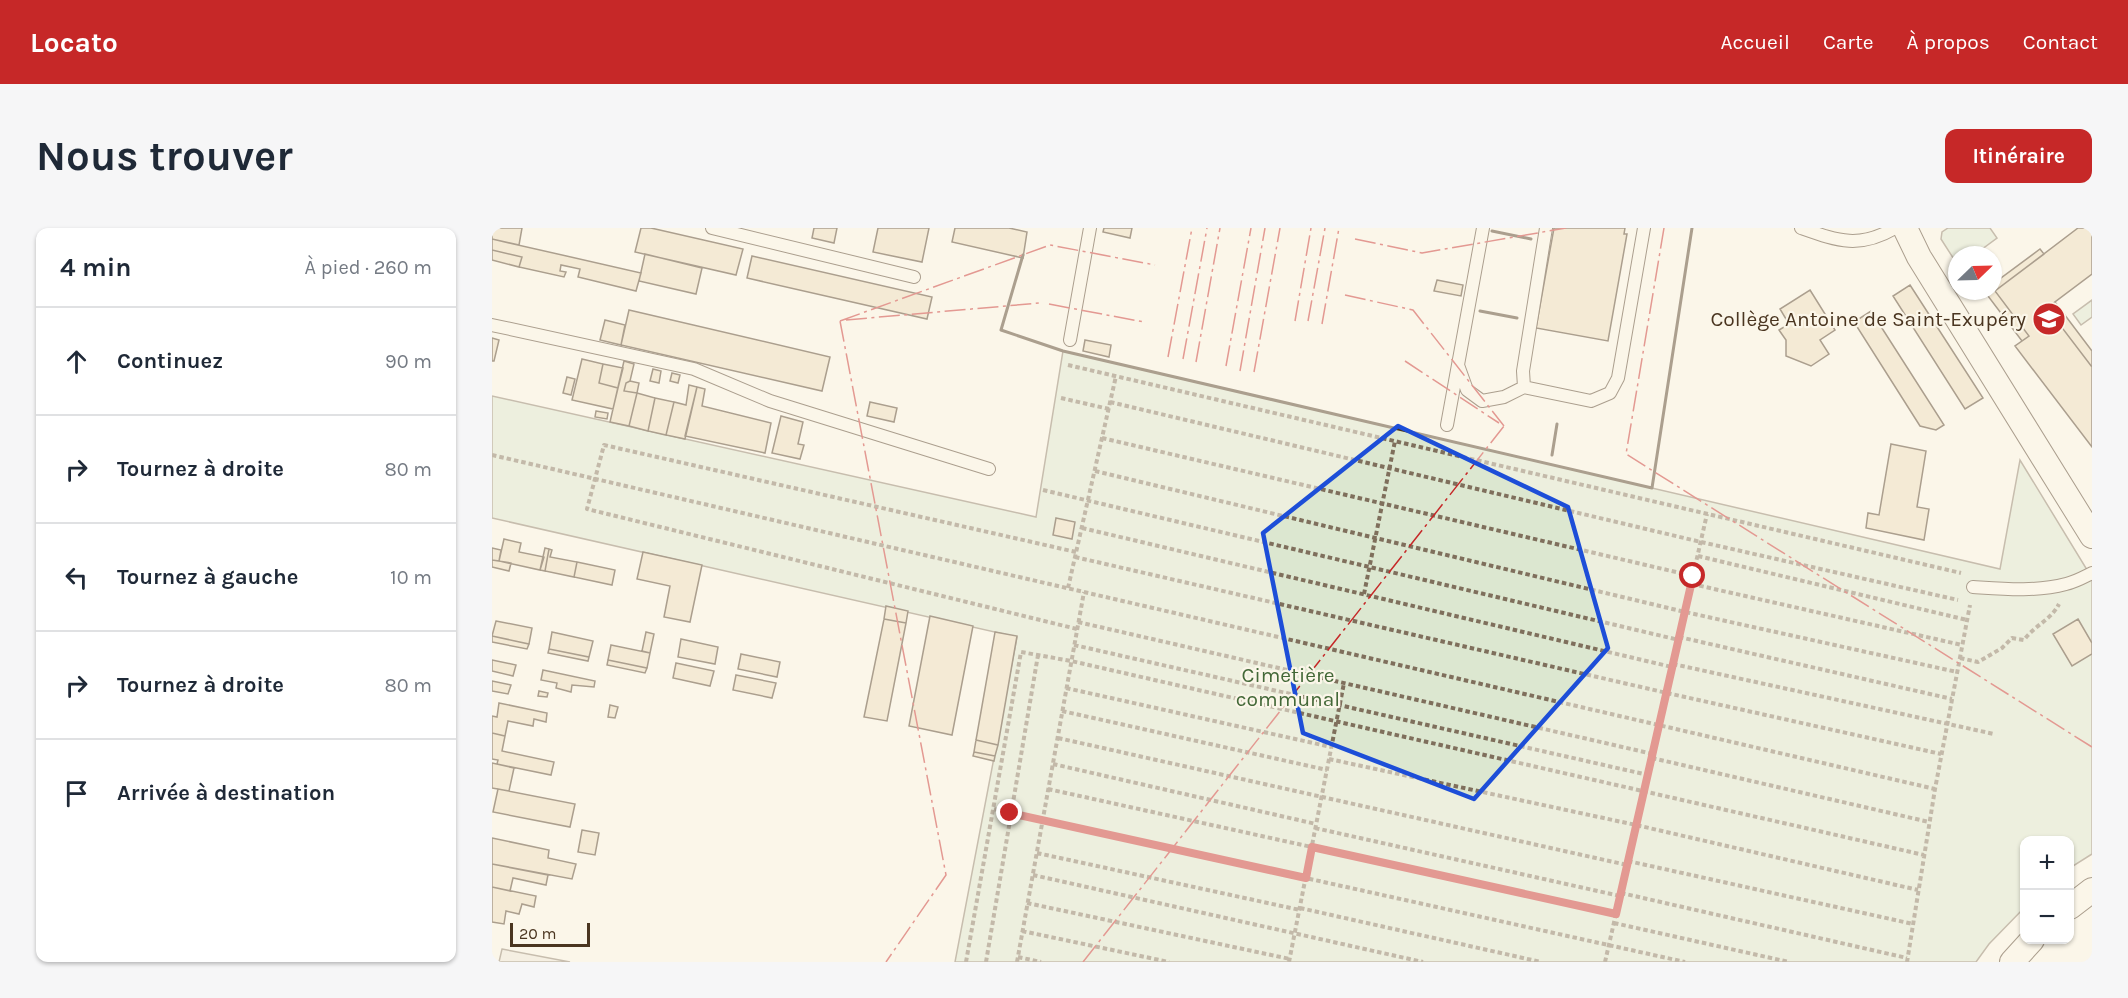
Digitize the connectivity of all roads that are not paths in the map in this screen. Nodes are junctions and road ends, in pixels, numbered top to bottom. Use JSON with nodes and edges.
{"nodes":[{"id":1,"x":712,"y":228,"type":"edge"},
{"id":2,"x":1090,"y":228,"type":"edge"},
{"id":3,"x":1483,"y":228,"type":"edge"},
{"id":4,"x":1546,"y":228,"type":"edge"},
{"id":5,"x":1644,"y":228,"type":"edge"},
{"id":6,"x":1801,"y":228,"type":"edge"},
{"id":7,"x":1895,"y":228,"type":"edge"},
{"id":8,"x":1905,"y":228,"type":"edge"},
{"id":9,"x":914,"y":277,"type":"dead end"},
{"id":10,"x":492,"y":325,"type":"edge"},
{"id":11,"x":1070,"y":340,"type":"dead end"},
{"id":12,"x":1458,"y":364,"type":"junction"},
{"id":13,"x":1524,"y":387,"type":"junction"},
{"id":14,"x":1447,"y":425,"type":"dead end"},
{"id":15,"x":989,"y":469,"type":"dead end"},
{"id":16,"x":2092,"y":536,"type":"edge"},
{"id":17,"x":2092,"y":573,"type":"edge"},
{"id":18,"x":1973,"y":587,"type":"road end"},
{"id":19,"x":2092,"y":890,"type":"edge"},
{"id":20,"x":2074,"y":904,"type":"edge"},
{"id":21,"x":2028,"y":944,"type":"edge"},
{"id":22,"x":2012,"y":962,"type":"edge"}],
"edges":[{"from":1,"to":9,"type":"lane"},
{"from":2,"to":11,"type":"lane"},
{"from":3,"to":12,"type":"lane"},
{"from":4,"to":13,"type":"lane"},
{"from":5,"to":13,"type":"lane"},
{"from":6,"to":7,"type":"lane"},
{"from":8,"to":16,"type":"street"},
{"from":10,"to":15,"type":"lane"},
{"from":12,"to":13,"type":"lane"},
{"from":12,"to":14,"type":"lane"},
{"from":17,"to":18,"type":"lane"},
{"from":19,"to":20,"type":"street"},
{"from":21,"to":22,"type":"street"}]}
